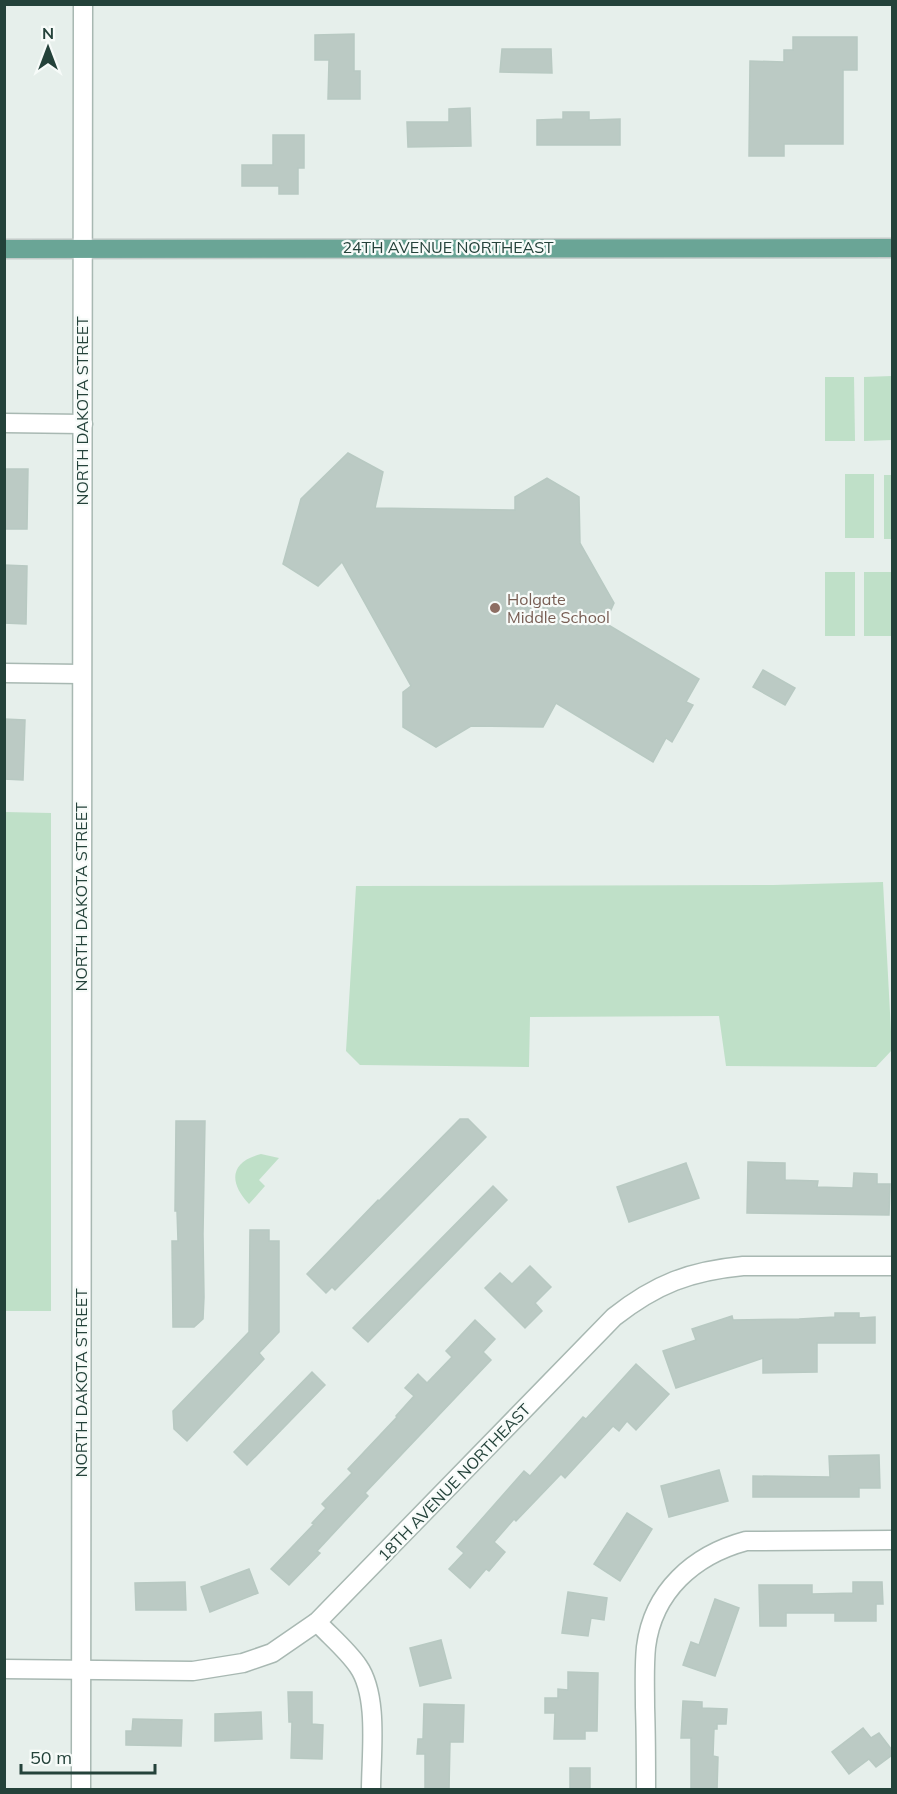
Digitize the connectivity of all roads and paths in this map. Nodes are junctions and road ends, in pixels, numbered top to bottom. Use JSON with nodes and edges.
{"nodes":[{"id":1,"x":83,"y":4,"type":"edge"},
{"id":2,"x":83,"y":248,"type":"junction"},
{"id":3,"x":892,"y":248,"type":"edge"},
{"id":4,"x":4,"y":249,"type":"edge"},
{"id":5,"x":4,"y":423,"type":"edge"},
{"id":6,"x":83,"y":424,"type":"junction"},
{"id":7,"x":4,"y":673,"type":"edge"},
{"id":8,"x":81,"y":674,"type":"junction"},
{"id":9,"x":892,"y":1266,"type":"edge"},
{"id":10,"x":892,"y":1540,"type":"edge"},
{"id":11,"x":317,"y":1622,"type":"junction"},
{"id":12,"x":4,"y":1669,"type":"edge"},
{"id":13,"x":81,"y":1670,"type":"junction"},
{"id":14,"x":81,"y":1790,"type":"edge"},
{"id":15,"x":371,"y":1790,"type":"edge"},
{"id":16,"x":646,"y":1790,"type":"edge"}],
"edges":[{"from":1,"to":2,"type":"street","name":"NORTH DAKOTA STREET"},
{"from":2,"to":3,"type":"main road","name":"24TH AVENUE NORTHEAST"},
{"from":2,"to":4,"type":"main road","name":"24TH AVENUE NORTHEAST"},
{"from":2,"to":6,"type":"street","name":"NORTH DAKOTA STREET"},
{"from":5,"to":6,"type":"street"},
{"from":6,"to":8,"type":"street","name":"NORTH DAKOTA STREET"},
{"from":7,"to":8,"type":"street"},
{"from":8,"to":13,"type":"street","name":"NORTH DAKOTA STREET"},
{"from":9,"to":11,"type":"street","name":"18TH AVENUE NORTHEAST"},
{"from":10,"to":16,"type":"street"},
{"from":11,"to":13,"type":"street","name":"18TH AVENUE NORTHEAST"},
{"from":11,"to":15,"type":"street"},
{"from":12,"to":13,"type":"street","name":"18TH AVENUE NORTHEAST"},
{"from":13,"to":14,"type":"street","name":"NORTH DAKOTA STREET"}]}
